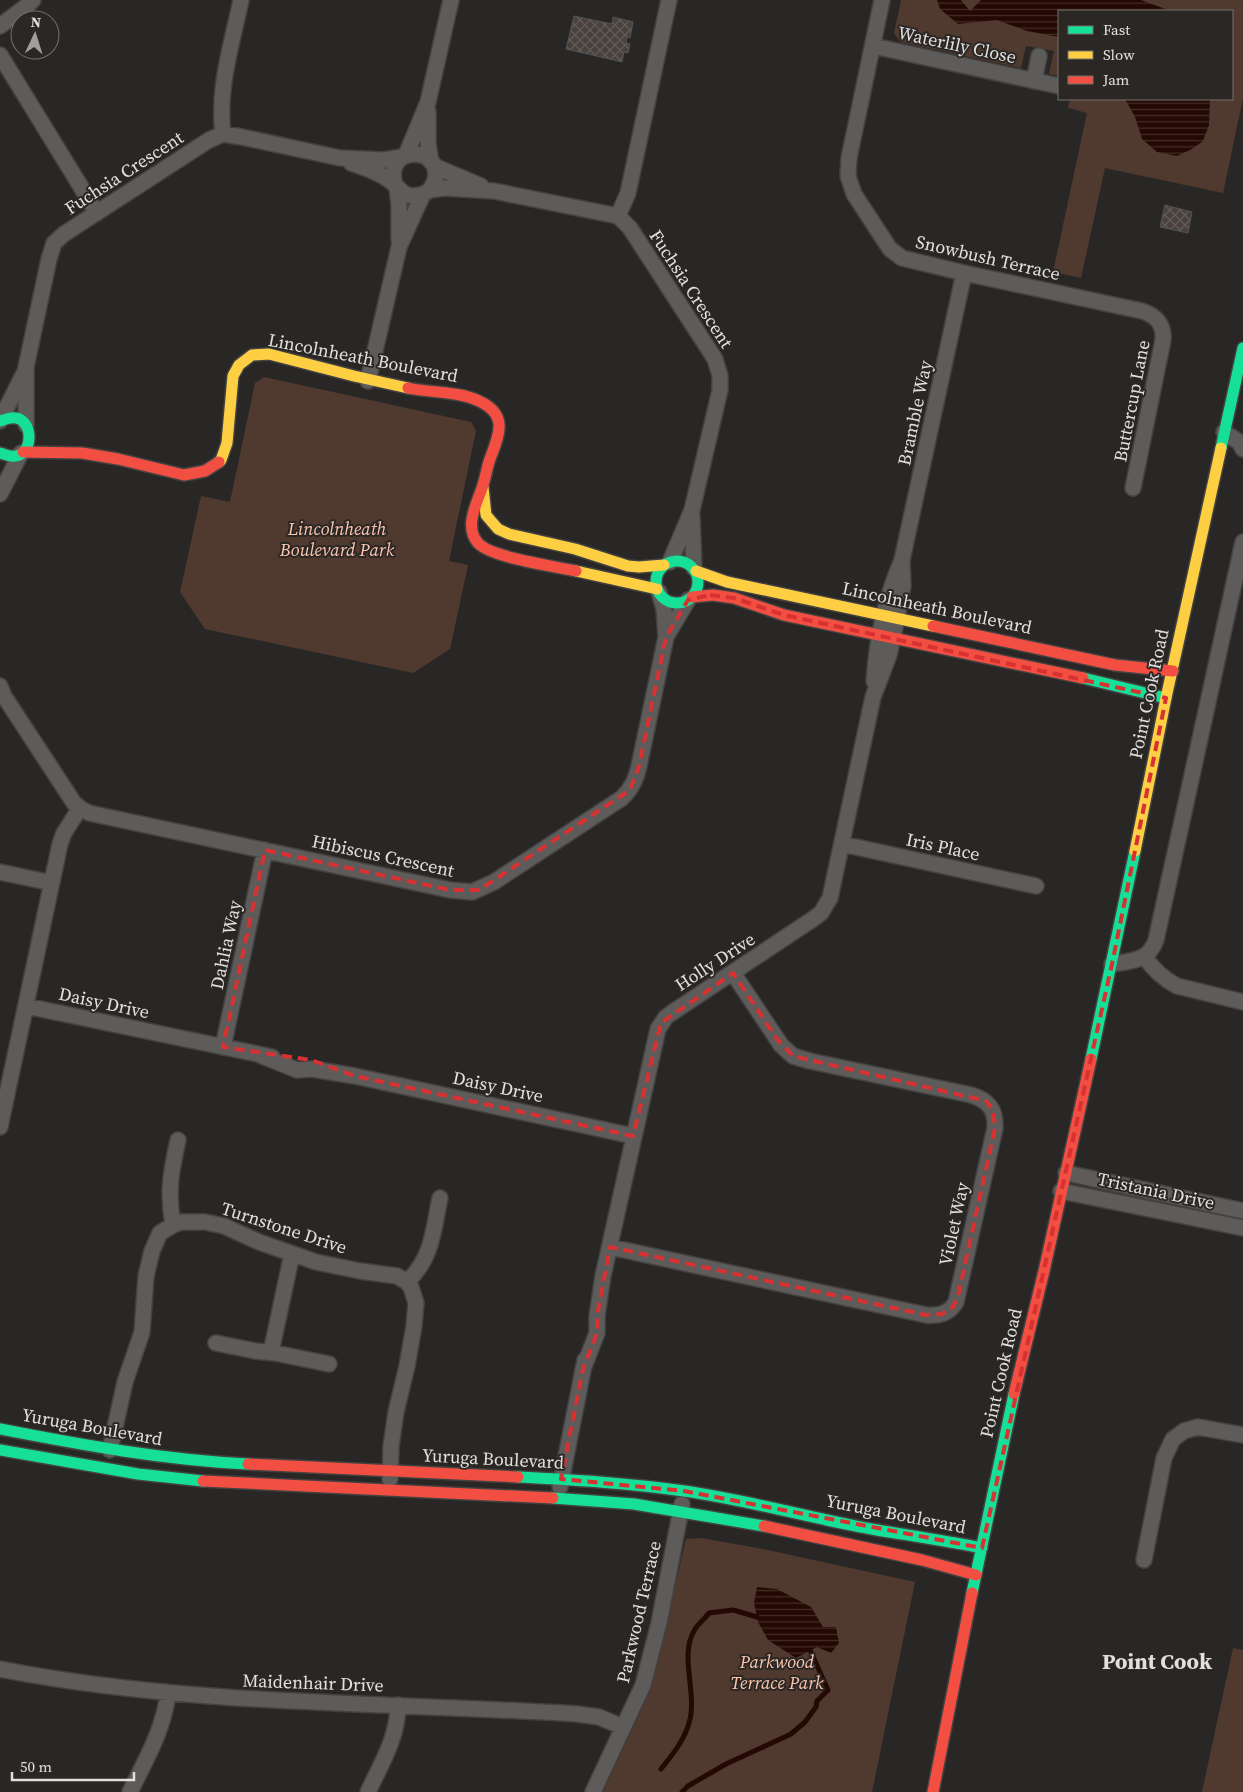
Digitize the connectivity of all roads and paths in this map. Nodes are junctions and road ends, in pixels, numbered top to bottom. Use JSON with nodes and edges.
{"nodes":[{"id":1,"x":32,"y":0,"type":"edge"},
{"id":2,"x":241,"y":0,"type":"edge"},
{"id":3,"x":451,"y":0,"type":"edge"},
{"id":4,"x":669,"y":0,"type":"edge"},
{"id":5,"x":882,"y":0,"type":"edge"},
{"id":6,"x":0,"y":26,"type":"edge"},
{"id":7,"x":872,"y":46,"type":"junction"},
{"id":8,"x":0,"y":55,"type":"edge"},
{"id":9,"x":1039,"y":56,"type":"dead end"},
{"id":10,"x":1034,"y":81,"type":"junction"},
{"id":11,"x":1058,"y":86,"type":"edge"},
{"id":12,"x":428,"y":102,"type":"junction"},
{"id":13,"x":223,"y":134,"type":"junction"},
{"id":14,"x":404,"y":156,"type":"junction"},
{"id":15,"x":340,"y":158,"type":"junction"},
{"id":16,"x":432,"y":164,"type":"junction"},
{"id":17,"x":396,"y":186,"type":"junction"},
{"id":18,"x":494,"y":191,"type":"junction"},
{"id":19,"x":426,"y":192,"type":"junction"},
{"id":20,"x":97,"y":213,"type":"junction"},
{"id":21,"x":618,"y":216,"type":"junction"},
{"id":22,"x":399,"y":247,"type":"junction"},
{"id":23,"x":964,"y":273,"type":"junction"},
{"id":24,"x":1160,"y":321,"type":"joint"},
{"id":25,"x":1242,"y":355,"type":"edge"},
{"id":26,"x":26,"y":367,"type":"junction"},
{"id":27,"x":1239,"y":379,"type":"edge"},
{"id":28,"x":368,"y":381,"type":"junction"},
{"id":29,"x":0,"y":421,"type":"edge"},
{"id":30,"x":30,"y":428,"type":"junction"},
{"id":31,"x":1224,"y":432,"type":"junction"},
{"id":32,"x":60,"y":443,"type":"dead end"},
{"id":33,"x":1243,"y":449,"type":"edge"},
{"id":34,"x":0,"y":453,"type":"edge"},
{"id":35,"x":22,"y":453,"type":"junction"},
{"id":36,"x":82,"y":453,"type":"junction"},
{"id":37,"x":482,"y":486,"type":"junction"},
{"id":38,"x":1133,"y":488,"type":"dead end"},
{"id":39,"x":0,"y":494,"type":"edge"},
{"id":40,"x":692,"y":510,"type":"junction"},
{"id":41,"x":498,"y":529,"type":"junction"},
{"id":42,"x":1243,"y":542,"type":"edge"},
{"id":43,"x":483,"y":548,"type":"junction"},
{"id":44,"x":667,"y":564,"type":"junction"},
{"id":45,"x":695,"y":570,"type":"junction"},
{"id":46,"x":658,"y":591,"type":"junction"},
{"id":47,"x":690,"y":598,"type":"junction"},
{"id":48,"x":890,"y":616,"type":"junction"},
{"id":49,"x":886,"y":636,"type":"junction"},
{"id":50,"x":666,"y":637,"type":"junction"},
{"id":51,"x":1172,"y":671,"type":"junction"},
{"id":52,"x":1,"y":691,"type":"edge"},
{"id":53,"x":1166,"y":698,"type":"junction"},
{"id":54,"x":80,"y":808,"type":"junction"},
{"id":55,"x":842,"y":844,"type":"junction"},
{"id":56,"x":265,"y":850,"type":"junction"},
{"id":57,"x":0,"y":872,"type":"edge"},
{"id":58,"x":52,"y":884,"type":"junction"},
{"id":59,"x":1036,"y":886,"type":"dead end"},
{"id":60,"x":1144,"y":956,"type":"junction"},
{"id":61,"x":1112,"y":964,"type":"junction"},
{"id":62,"x":732,"y":973,"type":"junction"},
{"id":63,"x":1243,"y":1002,"type":"edge"},
{"id":64,"x":26,"y":1006,"type":"junction"},
{"id":65,"x":223,"y":1047,"type":"junction"},
{"id":66,"x":4,"y":1088,"type":"edge"},
{"id":67,"x":0,"y":1126,"type":"edge"},
{"id":68,"x":633,"y":1136,"type":"junction"},
{"id":69,"x":178,"y":1140,"type":"dead end"},
{"id":70,"x":1066,"y":1174,"type":"junction"},
{"id":71,"x":1061,"y":1191,"type":"junction"},
{"id":72,"x":440,"y":1198,"type":"dead end"},
{"id":73,"x":1243,"y":1211,"type":"edge"},
{"id":74,"x":173,"y":1225,"type":"junction"},
{"id":75,"x":1243,"y":1228,"type":"edge"},
{"id":76,"x":610,"y":1247,"type":"junction"},
{"id":77,"x":292,"y":1254,"type":"junction"},
{"id":78,"x":407,"y":1282,"type":"junction"},
{"id":79,"x":216,"y":1344,"type":"dead end"},
{"id":80,"x":271,"y":1352,"type":"junction"},
{"id":81,"x":329,"y":1364,"type":"dead end"},
{"id":82,"x":0,"y":1429,"type":"edge"},
{"id":83,"x":1243,"y":1435,"type":"edge"},
{"id":84,"x":0,"y":1450,"type":"edge"},
{"id":85,"x":110,"y":1450,"type":"junction"},
{"id":86,"x":390,"y":1472,"type":"junction"},
{"id":87,"x":561,"y":1479,"type":"junction"},
{"id":88,"x":391,"y":1491,"type":"junction"},
{"id":89,"x":684,"y":1491,"type":"junction"},
{"id":90,"x":558,"y":1498,"type":"junction"},
{"id":91,"x":680,"y":1512,"type":"junction"},
{"id":92,"x":982,"y":1548,"type":"junction"},
{"id":93,"x":1144,"y":1560,"type":"dead end"},
{"id":94,"x":976,"y":1575,"type":"junction"},
{"id":95,"x":0,"y":1669,"type":"edge"},
{"id":96,"x":168,"y":1694,"type":"junction"},
{"id":97,"x":398,"y":1705,"type":"junction"},
{"id":98,"x":624,"y":1727,"type":"junction"},
{"id":99,"x":130,"y":1792,"type":"edge"},
{"id":100,"x":368,"y":1792,"type":"edge"},
{"id":101,"x":593,"y":1792,"type":"edge"},
{"id":102,"x":933,"y":1792,"type":"edge"}],
"edges":[{"from":1,"to":6,"type":"street"},
{"from":2,"to":13,"type":"street"},
{"from":3,"to":12,"type":"street"},
{"from":4,"to":21,"type":"street"},
{"from":5,"to":7,"type":"street","name":"Snowbush Terrace"},
{"from":7,"to":10,"type":"street","name":"Waterlily Close"},
{"from":7,"to":23,"type":"street","name":"Snowbush Terrace"},
{"from":8,"to":20,"type":"street"},
{"from":9,"to":10,"type":"street","name":"Waterlily Close"},
{"from":10,"to":11,"type":"street","name":"Waterlily Close"},
{"from":12,"to":14,"type":"street"},
{"from":12,"to":16,"type":"street"},
{"from":13,"to":15,"type":"street"},
{"from":13,"to":20,"type":"street","name":"Fuchsia Crescent"},
{"from":14,"to":15,"type":"street"},
{"from":14,"to":16,"type":"street"},
{"from":14,"to":17,"type":"street"},
{"from":15,"to":17,"type":"street"},
{"from":16,"to":18,"type":"street"},
{"from":16,"to":19,"type":"street"},
{"from":17,"to":19,"type":"street"},
{"from":17,"to":22,"type":"street"},
{"from":18,"to":19,"type":"street"},
{"from":18,"to":21,"type":"street"},
{"from":19,"to":22,"type":"street"},
{"from":20,"to":26,"type":"street","name":"Fuchsia Crescent"},
{"from":21,"to":40,"type":"street","name":"Fuchsia Crescent"},
{"from":22,"to":28,"type":"street"},
{"from":23,"to":24,"type":"street","name":"Snowbush Terrace"},
{"from":23,"to":48,"type":"street","name":"Bramble Way"},
{"from":24,"to":38,"type":"street","name":"Buttercup Lane"},
{"from":25,"to":27,"type":"street","name":"Point Cook Road"},
{"from":26,"to":29,"type":"street","name":"Fuchsia Crescent"},
{"from":26,"to":30,"type":"street","name":"Fuchsia Crescent"},
{"from":27,"to":31,"type":"street","name":"Point Cook Road"},
{"from":28,"to":36,"type":"street","name":"Lincolnheath Boulevard"},
{"from":28,"to":37,"type":"street","name":"Lincolnheath Boulevard"},
{"from":29,"to":30,"type":"street"},
{"from":30,"to":35,"type":"street"},
{"from":31,"to":33,"type":"street"},
{"from":31,"to":51,"type":"street","name":"Point Cook Road"},
{"from":32,"to":36,"type":"street","name":"Lincolnheath Boulevard"},
{"from":34,"to":35,"type":"street","name":"Lincolnheath Boulevard"},
{"from":35,"to":36,"type":"street","name":"Lincolnheath Boulevard"},
{"from":35,"to":39,"type":"street"},
{"from":37,"to":41,"type":"street","name":"Lincolnheath Boulevard"},
{"from":37,"to":43,"type":"street","name":"Lincolnheath Boulevard"},
{"from":40,"to":44,"type":"street","name":"Fuchsia Crescent"},
{"from":40,"to":45,"type":"street","name":"Fuchsia Crescent"},
{"from":41,"to":43,"type":"street"},
{"from":41,"to":44,"type":"street"},
{"from":42,"to":60,"type":"street"},
{"from":43,"to":46,"type":"street"},
{"from":44,"to":45,"type":"street"},
{"from":44,"to":46,"type":"street"},
{"from":45,"to":47,"type":"street"},
{"from":45,"to":48,"type":"street","name":"Lincolnheath Boulevard"},
{"from":46,"to":47,"type":"street"},
{"from":46,"to":50,"type":"street","name":"Hibiscus Crescent"},
{"from":47,"to":49,"type":"street"},
{"from":47,"to":50,"type":"street","name":"Hibiscus Crescent"},
{"from":48,"to":49,"type":"street","name":"Bramble Way"},
{"from":48,"to":51,"type":"street","name":"Lincolnheath Boulevard"},
{"from":49,"to":53,"type":"street"},
{"from":49,"to":55,"type":"street","name":"Holly Drive"},
{"from":50,"to":56,"type":"street","name":"Hibiscus Crescent"},
{"from":51,"to":53,"type":"street","name":"Point Cook Road"},
{"from":52,"to":54,"type":"street"},
{"from":53,"to":61,"type":"street","name":"Point Cook Road"},
{"from":54,"to":56,"type":"street","name":"Hibiscus Crescent"},
{"from":54,"to":58,"type":"street"},
{"from":55,"to":59,"type":"street","name":"Iris Place"},
{"from":55,"to":62,"type":"street","name":"Holly Drive"},
{"from":56,"to":65,"type":"street","name":"Dahlia Way"},
{"from":57,"to":58,"type":"street"},
{"from":58,"to":64,"type":"street"},
{"from":60,"to":61,"type":"street"},
{"from":60,"to":63,"type":"street"},
{"from":61,"to":70,"type":"street","name":"Point Cook Road"},
{"from":62,"to":68,"type":"street","name":"Holly Drive"},
{"from":62,"to":76,"type":"street","name":"Violet Way"},
{"from":64,"to":65,"type":"street","name":"Daisy Drive"},
{"from":64,"to":66,"type":"street"},
{"from":65,"to":68,"type":"street","name":"Daisy Drive"},
{"from":66,"to":67,"type":"street"},
{"from":68,"to":76,"type":"street","name":"Holly Drive"},
{"from":69,"to":74,"type":"street"},
{"from":70,"to":71,"type":"street","name":"Point Cook Road"},
{"from":70,"to":73,"type":"street","name":"Tristania Drive"},
{"from":71,"to":75,"type":"street","name":"Tristania Drive"},
{"from":71,"to":92,"type":"street","name":"Point Cook Road"},
{"from":72,"to":78,"type":"street"},
{"from":74,"to":77,"type":"street","name":"Turnstone Drive"},
{"from":74,"to":85,"type":"street"},
{"from":76,"to":87,"type":"street","name":"Holly Drive"},
{"from":77,"to":78,"type":"street","name":"Turnstone Drive"},
{"from":77,"to":80,"type":"street"},
{"from":78,"to":86,"type":"street"},
{"from":79,"to":80,"type":"street"},
{"from":80,"to":81,"type":"street"},
{"from":82,"to":85,"type":"street","name":"Yuruga Boulevard"},
{"from":83,"to":93,"type":"street"},
{"from":84,"to":88,"type":"street","name":"Yuruga Boulevard"},
{"from":85,"to":86,"type":"street","name":"Yuruga Boulevard"},
{"from":86,"to":87,"type":"street","name":"Yuruga Boulevard"},
{"from":86,"to":88,"type":"street"},
{"from":87,"to":89,"type":"street","name":"Yuruga Boulevard"},
{"from":87,"to":90,"type":"street","name":"Holly Drive"},
{"from":88,"to":90,"type":"street","name":"Yuruga Boulevard"},
{"from":89,"to":91,"type":"street","name":"Parkwood Terrace"},
{"from":89,"to":92,"type":"street","name":"Yuruga Boulevard"},
{"from":90,"to":91,"type":"street","name":"Yuruga Boulevard"},
{"from":91,"to":94,"type":"street","name":"Yuruga Boulevard"},
{"from":91,"to":98,"type":"street","name":"Parkwood Terrace"},
{"from":92,"to":94,"type":"street","name":"Point Cook Road"},
{"from":94,"to":102,"type":"street","name":"Point Cook Road"},
{"from":95,"to":96,"type":"street","name":"Maidenhair Drive"},
{"from":96,"to":97,"type":"street","name":"Maidenhair Drive"},
{"from":96,"to":99,"type":"street"},
{"from":97,"to":98,"type":"street","name":"Maidenhair Drive"},
{"from":97,"to":100,"type":"street"},
{"from":98,"to":101,"type":"street","name":"Parkwood Terrace"}]}
